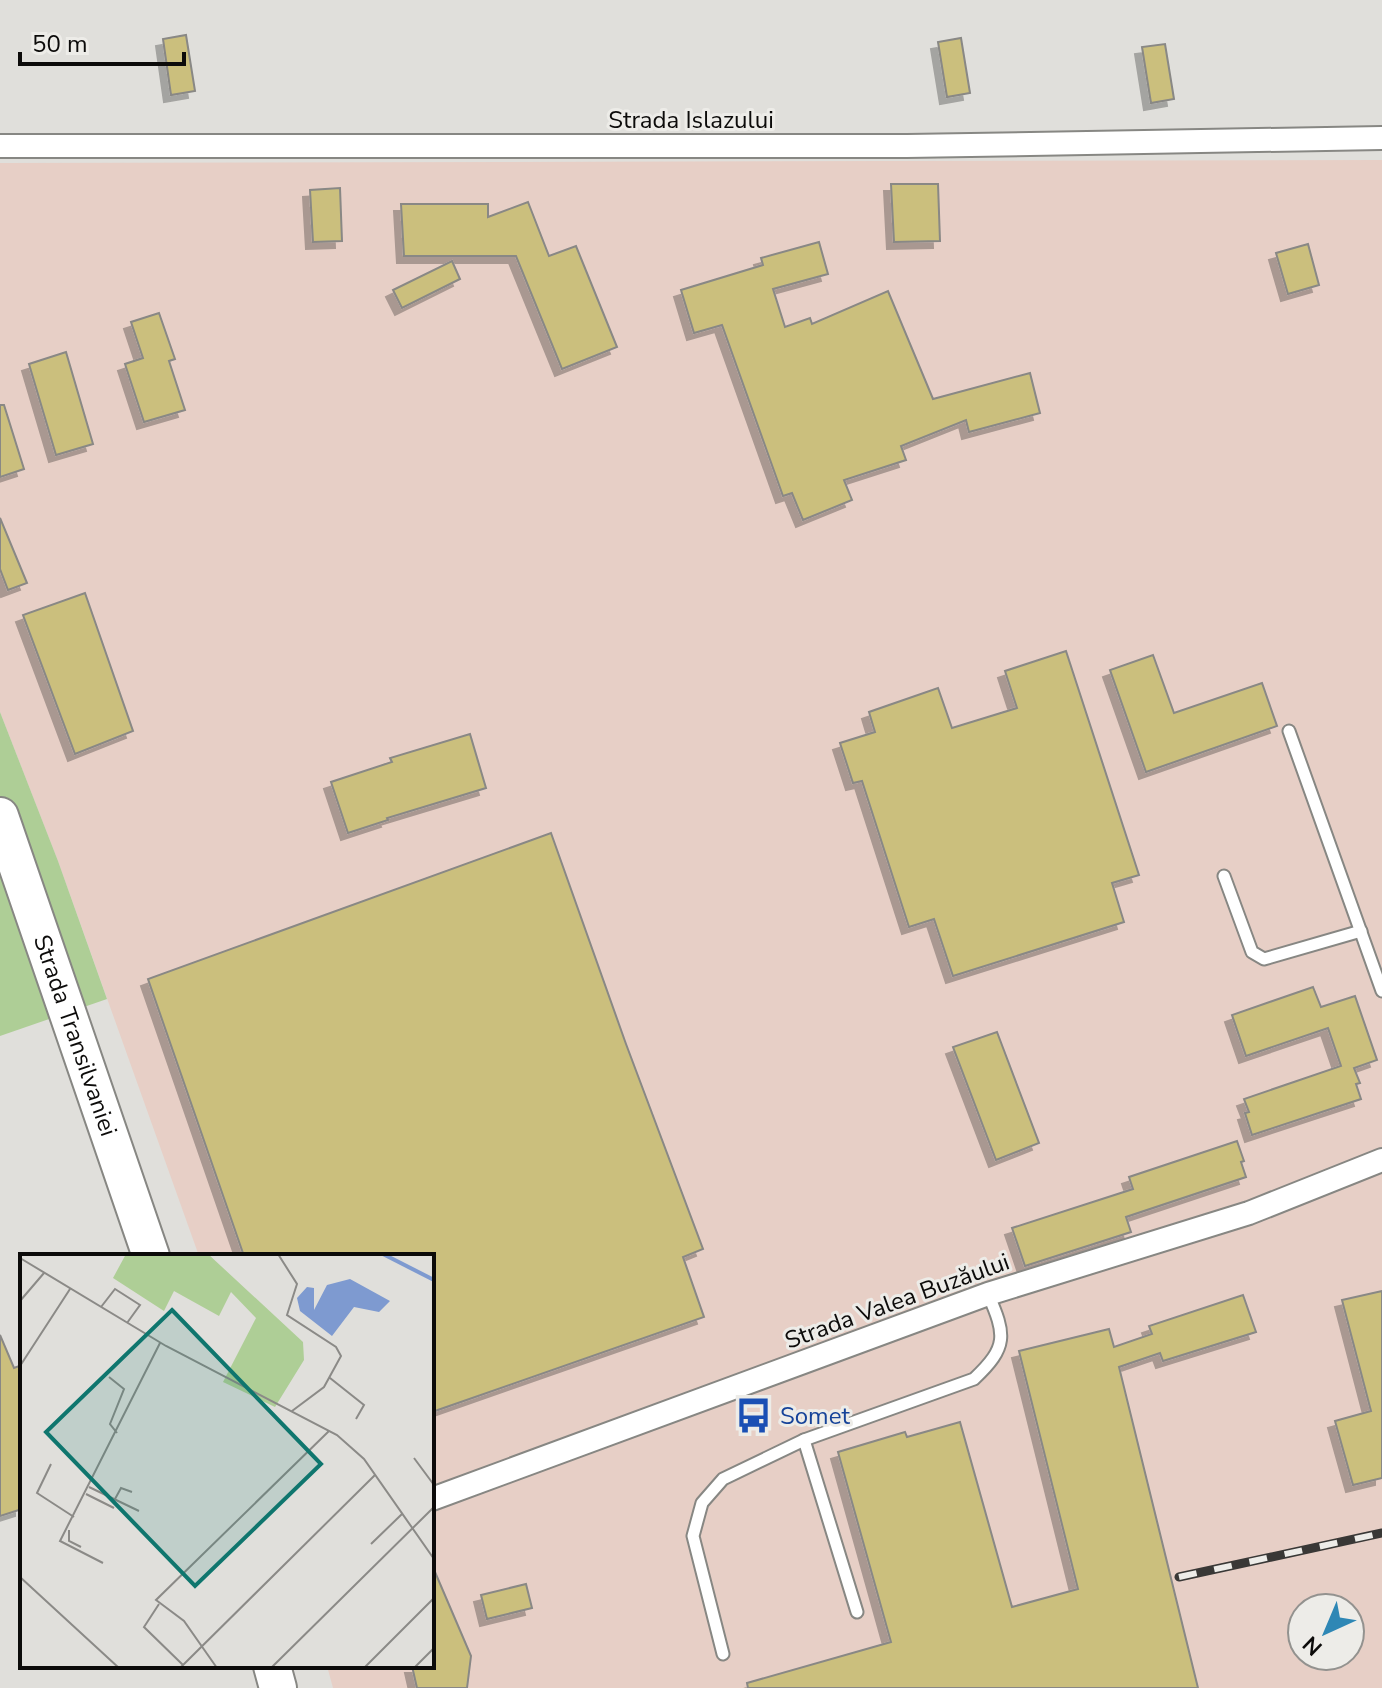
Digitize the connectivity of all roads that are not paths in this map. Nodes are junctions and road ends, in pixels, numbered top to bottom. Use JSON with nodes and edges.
{"nodes":[{"id":1,"x":1382,"y":138,"type":"edge"},
{"id":2,"x":0,"y":146,"type":"edge"},
{"id":3,"x":1289,"y":731,"type":"dead end"},
{"id":4,"x":0,"y":816,"type":"edge"},
{"id":5,"x":1224,"y":876,"type":"dead end"},
{"id":6,"x":1361,"y":931,"type":"junction"},
{"id":7,"x":1382,"y":991,"type":"edge"},
{"id":8,"x":1382,"y":1160,"type":"edge"},
{"id":9,"x":150,"y":1254,"type":"edge"},
{"id":10,"x":988,"y":1294,"type":"junction"},
{"id":11,"x":804,"y":1440,"type":"junction"},
{"id":12,"x":434,"y":1498,"type":"edge"},
{"id":13,"x":857,"y":1612,"type":"dead end"},
{"id":14,"x":723,"y":1654,"type":"dead end"},
{"id":15,"x":273,"y":1668,"type":"edge"},
{"id":16,"x":278,"y":1688,"type":"edge"}],
"edges":[{"from":1,"to":2,"type":"street","name":"Strada Islazului"},
{"from":3,"to":6,"type":"lane"},
{"from":4,"to":9,"type":"main road","name":"Strada Transilvaniei"},
{"from":5,"to":6,"type":"lane"},
{"from":6,"to":7,"type":"lane"},
{"from":8,"to":10,"type":"street","name":"Strada Valea Buzăului"},
{"from":10,"to":11,"type":"lane"},
{"from":10,"to":12,"type":"street","name":"Strada Valea Buzăului"},
{"from":11,"to":13,"type":"lane"},
{"from":11,"to":14,"type":"lane"},
{"from":15,"to":16,"type":"main road"}]}
